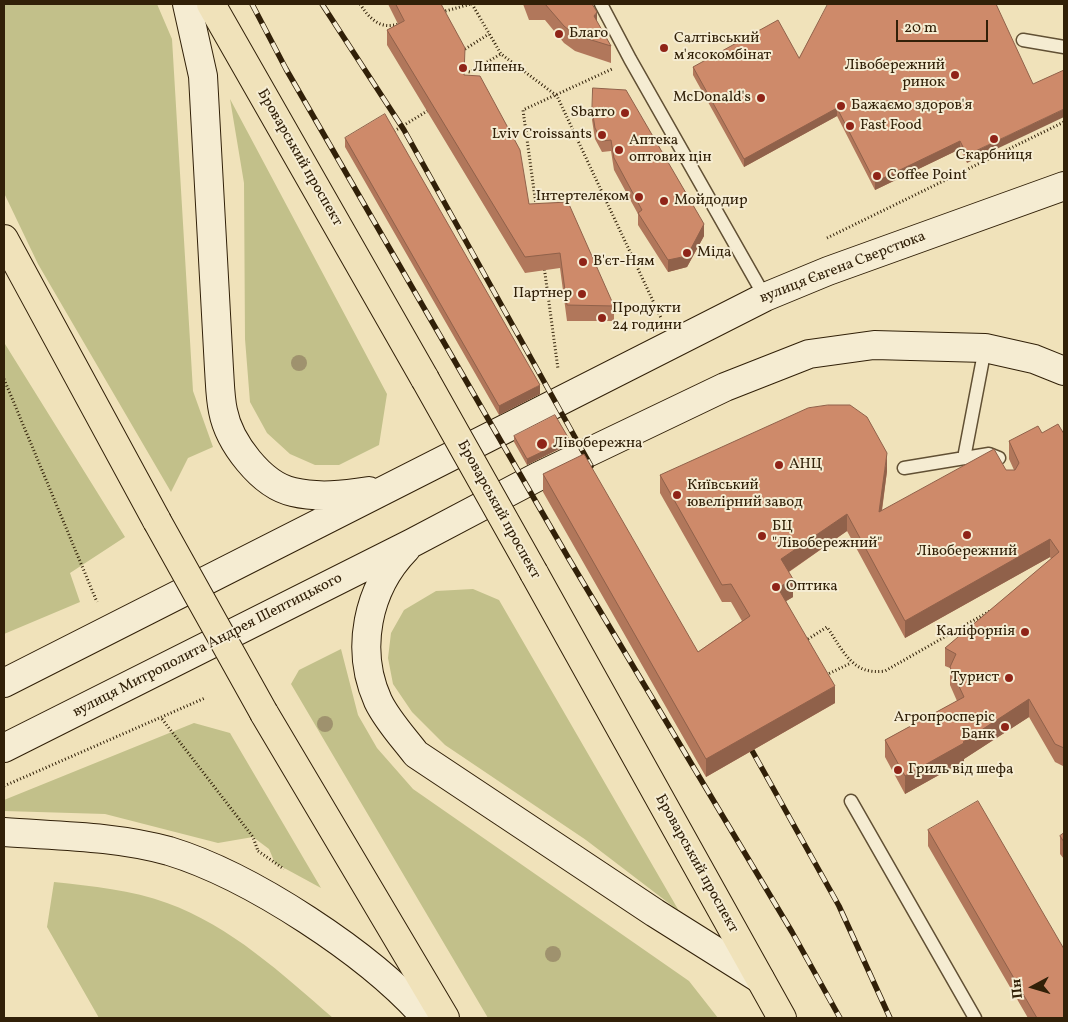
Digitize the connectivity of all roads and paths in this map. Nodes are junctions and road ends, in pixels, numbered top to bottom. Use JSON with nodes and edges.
{"nodes":[{"id":1,"x":187,"y":4,"type":"edge"},
{"id":2,"x":211,"y":4,"type":"edge"},
{"id":3,"x":360,"y":4,"type":"edge"},
{"id":4,"x":471,"y":4,"type":"edge"},
{"id":5,"x":601,"y":4,"type":"edge"},
{"id":6,"x":433,"y":14,"type":"edge"},
{"id":7,"x":401,"y":24,"type":"edge"},
{"id":8,"x":489,"y":34,"type":"junction"},
{"id":9,"x":1023,"y":40,"type":"dead end"},
{"id":10,"x":1064,"y":48,"type":"edge"},
{"id":11,"x":458,"y":54,"type":"edge"},
{"id":12,"x":501,"y":54,"type":"junction"},
{"id":13,"x":630,"y":59,"type":"junction"},
{"id":14,"x":454,"y":67,"type":"edge"},
{"id":15,"x":557,"y":96,"type":"junction"},
{"id":16,"x":433,"y":108,"type":"edge"},
{"id":17,"x":1064,"y":122,"type":"edge"},
{"id":18,"x":386,"y":135,"type":"edge"},
{"id":19,"x":1022,"y":142,"type":"dead end"},
{"id":20,"x":1064,"y":186,"type":"edge"},
{"id":21,"x":536,"y":209,"type":"edge"},
{"id":22,"x":4,"y":239,"type":"edge"},
{"id":23,"x":543,"y":258,"type":"edge"},
{"id":24,"x":765,"y":297,"type":"junction"},
{"id":25,"x":663,"y":321,"type":"dead end"},
{"id":26,"x":985,"y":348,"type":"junction"},
{"id":27,"x":1064,"y":371,"type":"edge"},
{"id":28,"x":559,"y":376,"type":"dead end"},
{"id":29,"x":4,"y":379,"type":"edge"},
{"id":30,"x":964,"y":458,"type":"junction"},
{"id":31,"x":1004,"y":466,"type":"edge"},
{"id":32,"x":904,"y":468,"type":"dead end"},
{"id":33,"x":388,"y":488,"type":"junction"},
{"id":34,"x":412,"y":543,"type":"junction"},
{"id":35,"x":98,"y":606,"type":"dead end"},
{"id":36,"x":996,"y":607,"type":"edge"},
{"id":37,"x":800,"y":644,"type":"edge"},
{"id":38,"x":851,"y":663,"type":"junction"},
{"id":39,"x":820,"y":678,"type":"edge"},
{"id":40,"x":4,"y":684,"type":"edge"},
{"id":41,"x":205,"y":698,"type":"dead end"},
{"id":42,"x":162,"y":718,"type":"junction"},
{"id":43,"x":4,"y":748,"type":"edge"},
{"id":44,"x":4,"y":786,"type":"edge"},
{"id":45,"x":851,"y":800,"type":"dead end"},
{"id":46,"x":4,"y":832,"type":"edge"},
{"id":47,"x":253,"y":837,"type":"dead end"},
{"id":48,"x":258,"y":851,"type":"dead end"},
{"id":49,"x":290,"y":873,"type":"dead end"},
{"id":50,"x":760,"y":979,"type":"junction"},
{"id":51,"x":426,"y":1018,"type":"edge"},
{"id":52,"x":445,"y":1018,"type":"edge"},
{"id":53,"x":782,"y":1018,"type":"edge"},
{"id":54,"x":975,"y":1018,"type":"edge"}],
"edges":[{"from":1,"to":33,"type":"main road"},
{"from":2,"to":50,"type":"main road","name":"Броварський проспект","bridge":true},
{"from":3,"to":7,"type":"path"},
{"from":4,"to":6,"type":"path"},
{"from":4,"to":8,"type":"path"},
{"from":5,"to":13,"type":"lane"},
{"from":8,"to":11,"type":"path"},
{"from":8,"to":12,"type":"path"},
{"from":9,"to":10,"type":"lane"},
{"from":12,"to":14,"type":"path"},
{"from":12,"to":15,"type":"path"},
{"from":13,"to":15,"type":"path"},
{"from":13,"to":24,"type":"lane"},
{"from":15,"to":21,"type":"path"},
{"from":15,"to":25,"type":"path"},
{"from":16,"to":18,"type":"path"},
{"from":17,"to":19,"type":"path"},
{"from":20,"to":24,"type":"main road","name":"вулиця Євгена Сверстюка"},
{"from":22,"to":52,"type":"main road","bridge":true},
{"from":23,"to":28,"type":"path"},
{"from":24,"to":33,"type":"main road","name":"вулиця Євгена Сверстюка"},
{"from":26,"to":27,"type":"main road"},
{"from":26,"to":30,"type":"lane"},
{"from":26,"to":34,"type":"main road"},
{"from":29,"to":35,"type":"path"},
{"from":30,"to":31,"type":"lane"},
{"from":30,"to":32,"type":"lane"},
{"from":33,"to":40,"type":"main road"},
{"from":34,"to":43,"type":"main road","name":"вулиця Митрополита Андрея Шептицького"},
{"from":34,"to":50,"type":"main road"},
{"from":36,"to":38,"type":"path"},
{"from":37,"to":38,"type":"path"},
{"from":38,"to":39,"type":"path"},
{"from":41,"to":42,"type":"path"},
{"from":42,"to":44,"type":"path"},
{"from":42,"to":47,"type":"path"},
{"from":45,"to":54,"type":"lane"},
{"from":46,"to":51,"type":"main road"},
{"from":48,"to":49,"type":"path"},
{"from":50,"to":53,"type":"main road","name":"Броварський проспект"}]}
